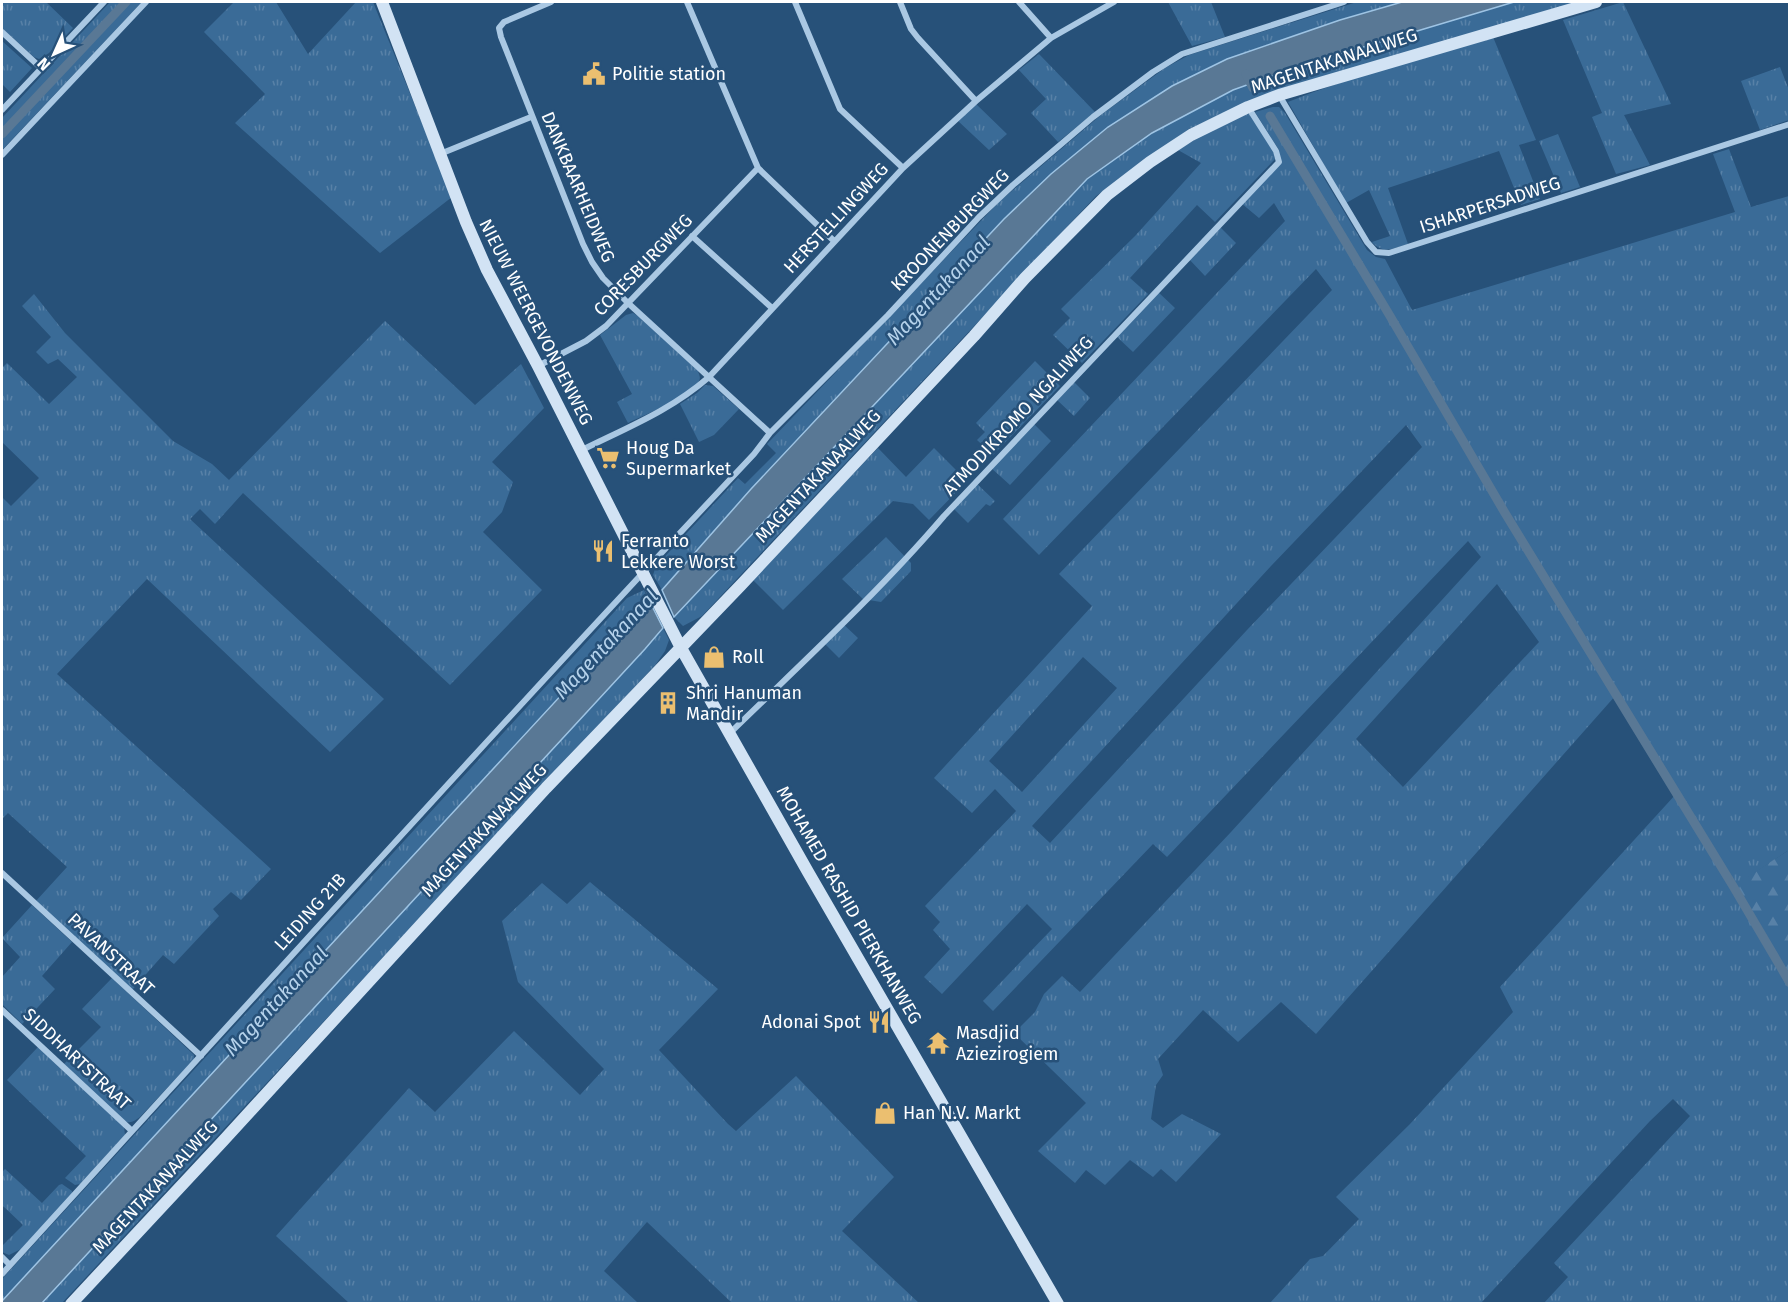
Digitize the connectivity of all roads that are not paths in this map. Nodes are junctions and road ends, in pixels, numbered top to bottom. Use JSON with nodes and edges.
{"nodes":[{"id":1,"x":104,"y":2,"type":"edge"},
{"id":2,"x":146,"y":2,"type":"edge"},
{"id":3,"x":382,"y":2,"type":"edge"},
{"id":4,"x":551,"y":2,"type":"edge"},
{"id":5,"x":687,"y":2,"type":"edge"},
{"id":6,"x":795,"y":2,"type":"edge"},
{"id":7,"x":900,"y":2,"type":"edge"},
{"id":8,"x":1019,"y":2,"type":"edge"},
{"id":9,"x":1114,"y":2,"type":"edge"},
{"id":10,"x":1344,"y":2,"type":"edge"},
{"id":11,"x":1596,"y":2,"type":"edge"},
{"id":12,"x":2,"y":32,"type":"edge"},
{"id":13,"x":1051,"y":38,"type":"junction"},
{"id":14,"x":41,"y":68,"type":"junction"},
{"id":15,"x":1279,"y":94,"type":"junction"},
{"id":16,"x":976,"y":101,"type":"junction"},
{"id":17,"x":1248,"y":107,"type":"junction"},
{"id":18,"x":2,"y":110,"type":"edge"},
{"id":19,"x":531,"y":117,"type":"junction"},
{"id":20,"x":1790,"y":124,"type":"edge"},
{"id":21,"x":440,"y":154,"type":"junction"},
{"id":22,"x":2,"y":155,"type":"edge"},
{"id":23,"x":758,"y":168,"type":"junction"},
{"id":24,"x":903,"y":168,"type":"junction"},
{"id":25,"x":692,"y":236,"type":"junction"},
{"id":26,"x":834,"y":241,"type":"junction"},
{"id":27,"x":628,"y":303,"type":"junction"},
{"id":28,"x":772,"y":308,"type":"junction"},
{"id":29,"x":538,"y":366,"type":"junction"},
{"id":30,"x":709,"y":377,"type":"junction"},
{"id":31,"x":770,"y":433,"type":"junction"},
{"id":32,"x":580,"y":451,"type":"junction"},
{"id":33,"x":644,"y":573,"type":"junction"},
{"id":34,"x":681,"y":648,"type":"junction"},
{"id":35,"x":730,"y":733,"type":"junction"},
{"id":36,"x":2,"y":873,"type":"edge"},
{"id":37,"x":2,"y":1010,"type":"edge"},
{"id":38,"x":201,"y":1056,"type":"junction"},
{"id":39,"x":132,"y":1131,"type":"junction"},
{"id":40,"x":2,"y":1257,"type":"edge"},
{"id":41,"x":10,"y":1265,"type":"junction"},
{"id":42,"x":2,"y":1274,"type":"edge"},
{"id":43,"x":71,"y":1304,"type":"edge"},
{"id":44,"x":1059,"y":1304,"type":"edge"}],
"edges":[{"from":1,"to":14,"type":"street"},
{"from":2,"to":22,"type":"street"},
{"from":3,"to":21,"type":"street","name":"NIEUW WEERGEVONDENWEG"},
{"from":4,"to":19,"type":"street","name":"DANKBAARHEIDWEG"},
{"from":5,"to":23,"type":"street"},
{"from":6,"to":24,"type":"street"},
{"from":7,"to":16,"type":"street"},
{"from":8,"to":13,"type":"street"},
{"from":9,"to":13,"type":"street","name":"HERSTELLINGWEG"},
{"from":10,"to":31,"type":"street","name":"KROONENBURGWEG"},
{"from":11,"to":15,"type":"street","name":"MAGENTAKANAALWEG"},
{"from":12,"to":14,"type":"street"},
{"from":13,"to":16,"type":"street","name":"HERSTELLINGWEG"},
{"from":14,"to":18,"type":"street"},
{"from":15,"to":17,"type":"street","name":"MAGENTAKANAALWEG"},
{"from":15,"to":20,"type":"street","name":"ISHARPERSADWEG"},
{"from":16,"to":24,"type":"street","name":"HERSTELLINGWEG"},
{"from":17,"to":34,"type":"street","name":"MAGENTAKANAALWEG"},
{"from":17,"to":35,"type":"street","name":"ATMODIKROMO NGALIWEG"},
{"from":19,"to":21,"type":"street"},
{"from":19,"to":27,"type":"street","name":"DANKBAARHEIDWEG"},
{"from":21,"to":29,"type":"street","name":"NIEUW WEERGEVONDENWEG"},
{"from":23,"to":25,"type":"street","name":"CORESBURGWEG"},
{"from":23,"to":26,"type":"street"},
{"from":24,"to":26,"type":"street","name":"HERSTELLINGWEG"},
{"from":25,"to":27,"type":"street","name":"CORESBURGWEG"},
{"from":25,"to":28,"type":"street"},
{"from":26,"to":28,"type":"street","name":"HERSTELLINGWEG"},
{"from":27,"to":29,"type":"street","name":"CORESBURGWEG"},
{"from":27,"to":30,"type":"street","name":"DANKBAARHEIDWEG"},
{"from":28,"to":30,"type":"street","name":"HERSTELLINGWEG"},
{"from":29,"to":32,"type":"street","name":"NIEUW WEERGEVONDENWEG"},
{"from":30,"to":31,"type":"street","name":"DANKBAARHEIDWEG"},
{"from":30,"to":32,"type":"street","name":"HERSTELLINGWEG"},
{"from":31,"to":33,"type":"street","name":"KROONENBURGWEG"},
{"from":32,"to":33,"type":"street","name":"NIEUW WEERGEVONDENWEG"},
{"from":33,"to":34,"type":"street","name":"NIEUW WEERGEVONDENWEG"},
{"from":33,"to":38,"type":"street","name":"LEIDING 21B"},
{"from":34,"to":35,"type":"street","name":"MOHAMED RASHID PIERKHANWEG"},
{"from":34,"to":43,"type":"street","name":"MAGENTAKANAALWEG"},
{"from":35,"to":44,"type":"street","name":"MOHAMED RASHID PIERKHANWEG"},
{"from":36,"to":38,"type":"street","name":"PAVANSTRAAT"},
{"from":37,"to":39,"type":"street","name":"SIDDHARTSTRAAT"},
{"from":38,"to":39,"type":"street","name":"LEIDING 21B"},
{"from":39,"to":41,"type":"street","name":"LEIDING 21B"},
{"from":40,"to":41,"type":"street"},
{"from":41,"to":42,"type":"street","name":"LEIDING 21B"}]}
